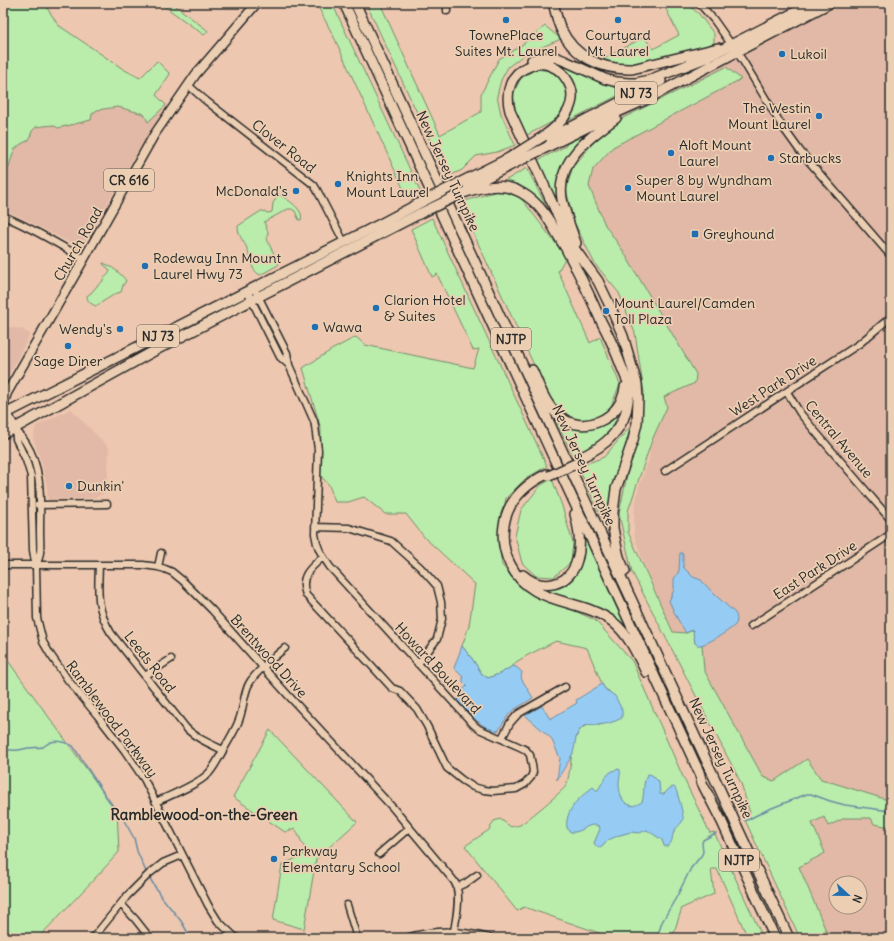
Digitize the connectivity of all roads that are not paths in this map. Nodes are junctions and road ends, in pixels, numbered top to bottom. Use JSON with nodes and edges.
{"nodes":[{"id":1,"x":257,"y":3,"type":"edge"},
{"id":2,"x":344,"y":3,"type":"edge"},
{"id":3,"x":355,"y":3,"type":"edge"},
{"id":4,"x":447,"y":3,"type":"edge"},
{"id":5,"x":699,"y":3,"type":"edge"},
{"id":6,"x":813,"y":3,"type":"edge"},
{"id":7,"x":830,"y":3,"type":"edge"},
{"id":8,"x":554,"y":5,"type":"edge"},
{"id":9,"x":447,"y":11,"type":"dead end"},
{"id":10,"x":731,"y":45,"type":"junction"},
{"id":11,"x":737,"y":52,"type":"junction"},
{"id":12,"x":708,"y":57,"type":"junction"},
{"id":13,"x":188,"y":85,"type":"junction"},
{"id":14,"x":645,"y":100,"type":"junction"},
{"id":15,"x":543,"y":142,"type":"junction"},
{"id":16,"x":461,"y":189,"type":"junction"},
{"id":17,"x":419,"y":208,"type":"junction"},
{"id":18,"x":3,"y":216,"type":"edge"},
{"id":19,"x":344,"y":242,"type":"junction"},
{"id":20,"x":891,"y":256,"type":"edge"},
{"id":21,"x":84,"y":260,"type":"junction"},
{"id":22,"x":584,"y":263,"type":"junction"},
{"id":23,"x":575,"y":267,"type":"junction"},
{"id":24,"x":253,"y":294,"type":"junction"},
{"id":25,"x":494,"y":304,"type":"junction"},
{"id":26,"x":891,"y":317,"type":"edge"},
{"id":27,"x":630,"y":362,"type":"junction"},
{"id":28,"x":622,"y":368,"type":"junction"},
{"id":29,"x":787,"y":392,"type":"junction"},
{"id":30,"x":5,"y":396,"type":"edge"},
{"id":31,"x":5,"y":414,"type":"edge"},
{"id":32,"x":15,"y":428,"type":"junction"},
{"id":33,"x":3,"y":434,"type":"edge"},
{"id":34,"x":544,"y":437,"type":"junction"},
{"id":35,"x":578,"y":461,"type":"junction"},
{"id":36,"x":665,"y":472,"type":"dead end"},
{"id":37,"x":548,"y":475,"type":"junction"},
{"id":38,"x":107,"y":504,"type":"dead end"},
{"id":39,"x":32,"y":505,"type":"junction"},
{"id":40,"x":41,"y":505,"type":"junction"},
{"id":41,"x":891,"y":520,"type":"edge"},
{"id":42,"x":315,"y":527,"type":"junction"},
{"id":43,"x":891,"y":534,"type":"edge"},
{"id":44,"x":161,"y":553,"type":"dead end"},
{"id":45,"x":323,"y":557,"type":"junction"},
{"id":46,"x":36,"y":565,"type":"junction"},
{"id":47,"x":99,"y":565,"type":"junction"},
{"id":48,"x":3,"y":566,"type":"edge"},
{"id":49,"x":158,"y":567,"type":"junction"},
{"id":50,"x":751,"y":626,"type":"dead end"},
{"id":51,"x":285,"y":648,"type":"dead end"},
{"id":52,"x":171,"y":658,"type":"dead end"},
{"id":53,"x":418,"y":664,"type":"junction"},
{"id":54,"x":263,"y":667,"type":"junction"},
{"id":55,"x":146,"y":676,"type":"junction"},
{"id":56,"x":565,"y":686,"type":"dead end"},
{"id":57,"x":502,"y":738,"type":"junction"},
{"id":58,"x":699,"y":743,"type":"junction"},
{"id":59,"x":222,"y":750,"type":"junction"},
{"id":60,"x":702,"y":783,"type":"junction"},
{"id":61,"x":156,"y":802,"type":"junction"},
{"id":62,"x":409,"y":828,"type":"junction"},
{"id":63,"x":379,"y":854,"type":"dead end"},
{"id":64,"x":182,"y":855,"type":"junction"},
{"id":65,"x":477,"y":875,"type":"dead end"},
{"id":66,"x":457,"y":887,"type":"junction"},
{"id":67,"x":121,"y":904,"type":"junction"},
{"id":68,"x":347,"y":904,"type":"dead end"},
{"id":69,"x":454,"y":931,"type":"junction"},
{"id":70,"x":93,"y":938,"type":"edge"},
{"id":71,"x":150,"y":938,"type":"edge"},
{"id":72,"x":236,"y":938,"type":"edge"},
{"id":73,"x":357,"y":938,"type":"edge"},
{"id":74,"x":406,"y":938,"type":"edge"},
{"id":75,"x":490,"y":938,"type":"edge"},
{"id":76,"x":775,"y":938,"type":"edge"},
{"id":77,"x":789,"y":938,"type":"edge"}],
"edges":[{"from":1,"to":13,"type":"main road","name":"Church Road","number":"CR 616"},
{"from":2,"to":34,"type":"highway","name":"New Jersey Turnpike","number":"NJTP"},
{"from":3,"to":25,"type":"highway","name":"New Jersey Turnpike","number":"NJTP"},
{"from":4,"to":9,"type":"street"},
{"from":5,"to":10,"type":"street"},
{"from":6,"to":10,"type":"highway","number":"NJ 73"},
{"from":7,"to":11,"type":"highway","number":"NJ 73"},
{"from":8,"to":10,"type":"highway"},
{"from":10,"to":11,"type":"street"},
{"from":10,"to":12,"type":"highway","number":"NJ 73"},
{"from":11,"to":14,"type":"highway","number":"NJ 73"},
{"from":11,"to":20,"type":"street"},
{"from":12,"to":15,"type":"highway","number":"NJ 73"},
{"from":12,"to":23,"type":"highway"},
{"from":13,"to":19,"type":"street","name":"Clover Road"},
{"from":13,"to":21,"type":"main road","name":"Church Road","number":"CR 616"},
{"from":14,"to":15,"type":"highway","number":"NJ 73"},
{"from":14,"to":22,"type":"highway"},
{"from":15,"to":16,"type":"highway","number":"NJ 73","bridge":true},
{"from":15,"to":22,"type":"highway"},
{"from":16,"to":17,"type":"highway","number":"NJ 73","bridge":true},
{"from":16,"to":17,"type":"highway","number":"NJ 73","bridge":true},
{"from":16,"to":23,"type":"highway"},
{"from":17,"to":19,"type":"highway","number":"NJ 73"},
{"from":17,"to":24,"type":"highway","number":"NJ 73"},
{"from":18,"to":21,"type":"street"},
{"from":19,"to":24,"type":"highway","number":"NJ 73"},
{"from":21,"to":30,"type":"main road","name":"Church Road","number":"CR 616"},
{"from":22,"to":27,"type":"highway"},
{"from":23,"to":28,"type":"highway"},
{"from":24,"to":31,"type":"highway","number":"NJ 73"},
{"from":24,"to":32,"type":"highway","number":"NJ 73"},
{"from":24,"to":42,"type":"street","name":"Howard Boulevard"},
{"from":25,"to":28,"type":"highway"},
{"from":25,"to":58,"type":"highway","name":"New Jersey Turnpike","number":"NJTP"},
{"from":26,"to":29,"type":"street","name":"West Park Drive"},
{"from":27,"to":35,"type":"highway"},
{"from":27,"to":58,"type":"highway"},
{"from":28,"to":35,"type":"highway"},
{"from":29,"to":36,"type":"street","name":"West Park Drive"},
{"from":29,"to":41,"type":"street","name":"Central Avenue"},
{"from":30,"to":31,"type":"main road","name":"Church Road","number":"CR 616"},
{"from":31,"to":32,"type":"main road"},
{"from":32,"to":33,"type":"highway","number":"NJ 73"},
{"from":32,"to":39,"type":"street","name":"Ramblewood Parkway"},
{"from":32,"to":40,"type":"street","name":"Ramblewood Parkway"},
{"from":34,"to":37,"type":"highway"},
{"from":34,"to":60,"type":"highway","name":"New Jersey Turnpike","number":"NJTP"},
{"from":35,"to":37,"type":"highway","bridge":true},
{"from":37,"to":60,"type":"highway"},
{"from":38,"to":40,"type":"street"},
{"from":39,"to":40,"type":"street"},
{"from":39,"to":46,"type":"street","name":"Ramblewood Parkway"},
{"from":40,"to":46,"type":"street","name":"Ramblewood Parkway"},
{"from":42,"to":45,"type":"street","name":"Howard Boulevard"},
{"from":42,"to":53,"type":"street"},
{"from":43,"to":50,"type":"street","name":"East Park Drive"},
{"from":44,"to":49,"type":"street"},
{"from":45,"to":53,"type":"street","name":"Howard Boulevard"},
{"from":45,"to":57,"type":"street","name":"Howard Boulevard"},
{"from":46,"to":47,"type":"street","name":"Brentwood Drive"},
{"from":46,"to":48,"type":"street","name":"Brentwood Drive"},
{"from":46,"to":61,"type":"street","name":"Ramblewood Parkway"},
{"from":47,"to":49,"type":"street","name":"Brentwood Drive"},
{"from":47,"to":55,"type":"street","name":"Leeds Road"},
{"from":49,"to":54,"type":"street","name":"Brentwood Drive"},
{"from":51,"to":54,"type":"street"},
{"from":52,"to":55,"type":"street"},
{"from":53,"to":57,"type":"street","name":"Howard Boulevard"},
{"from":54,"to":59,"type":"street"},
{"from":54,"to":62,"type":"street","name":"Brentwood Drive"},
{"from":55,"to":59,"type":"street","name":"Leeds Road"},
{"from":56,"to":57,"type":"street"},
{"from":58,"to":77,"type":"highway","name":"New Jersey Turnpike","number":"NJTP"},
{"from":59,"to":61,"type":"street"},
{"from":60,"to":76,"type":"highway","name":"New Jersey Turnpike","number":"NJTP"},
{"from":61,"to":64,"type":"street","name":"Ramblewood Parkway"},
{"from":62,"to":63,"type":"street"},
{"from":62,"to":66,"type":"street","name":"Brentwood Drive"},
{"from":64,"to":67,"type":"street"},
{"from":64,"to":72,"type":"street","name":"Ramblewood Parkway"},
{"from":65,"to":66,"type":"street"},
{"from":66,"to":69,"type":"street"},
{"from":67,"to":70,"type":"street"},
{"from":67,"to":71,"type":"street"},
{"from":68,"to":73,"type":"street"},
{"from":69,"to":74,"type":"street"},
{"from":69,"to":75,"type":"street"}]}
